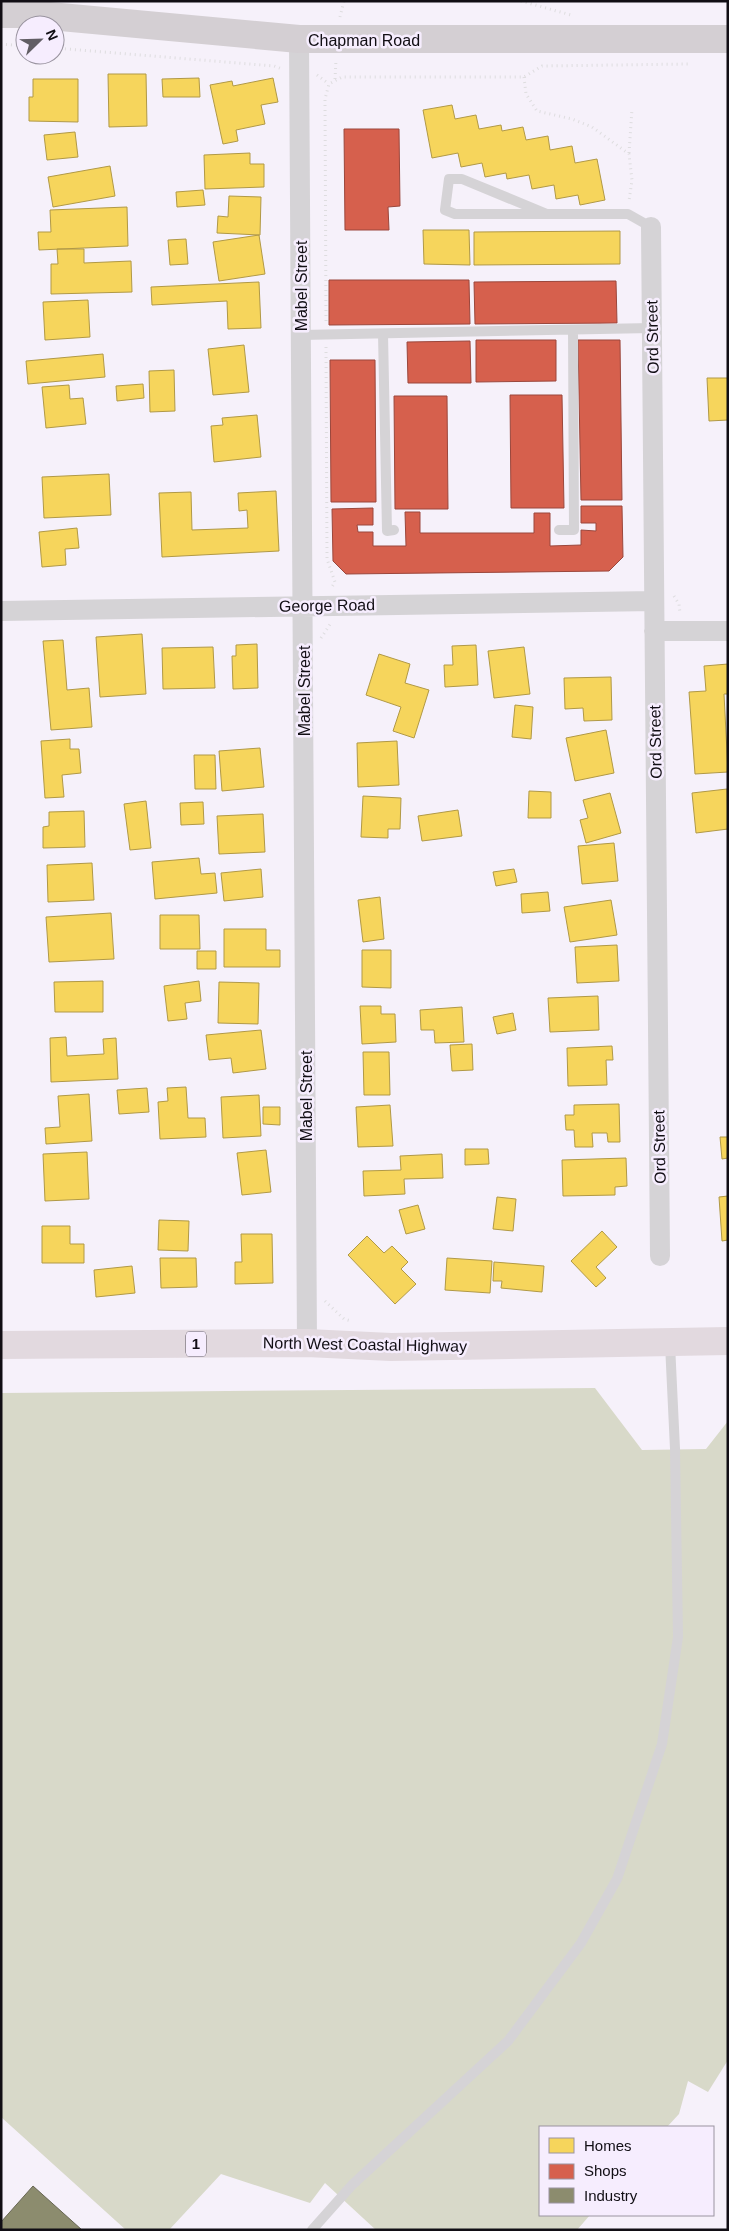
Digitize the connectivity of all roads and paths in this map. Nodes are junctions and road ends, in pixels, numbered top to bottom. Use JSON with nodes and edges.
{"nodes":[{"id":1,"x":344,"y":1,"type":"edge"},
{"id":2,"x":521,"y":1,"type":"edge"},
{"id":3,"x":1,"y":14,"type":"edge"},
{"id":4,"x":580,"y":15,"type":"dead end"},
{"id":5,"x":337,"y":25,"type":"dead end"},
{"id":6,"x":728,"y":39,"type":"edge"},
{"id":7,"x":299,"y":40,"type":"junction"},
{"id":8,"x":1,"y":44,"type":"edge"},
{"id":9,"x":15,"y":45,"type":"edge"},
{"id":10,"x":65,"y":49,"type":"edge"},
{"id":11,"x":336,"y":58,"type":"dead end"},
{"id":12,"x":697,"y":58,"type":"dead end"},
{"id":13,"x":284,"y":70,"type":"dead end"},
{"id":14,"x":315,"y":73,"type":"dead end"},
{"id":15,"x":524,"y":77,"type":"junction"},
{"id":16,"x":329,"y":84,"type":"dead end"},
{"id":17,"x":632,"y":109,"type":"dead end"},
{"id":18,"x":629,"y":154,"type":"junction"},
{"id":19,"x":628,"y":206,"type":"dead end"},
{"id":20,"x":547,"y":214,"type":"junction"},
{"id":21,"x":651,"y":227,"type":"joint"},
{"id":22,"x":652,"y":328,"type":"junction"},
{"id":23,"x":573,"y":330,"type":"junction"},
{"id":24,"x":383,"y":334,"type":"junction"},
{"id":25,"x":301,"y":335,"type":"junction"},
{"id":26,"x":394,"y":530,"type":"dead end"},
{"id":27,"x":559,"y":530,"type":"dead end"},
{"id":28,"x":654,"y":601,"type":"junction"},
{"id":29,"x":303,"y":605,"type":"junction"},
{"id":30,"x":1,"y":611,"type":"edge"},
{"id":31,"x":728,"y":630,"type":"edge"},
{"id":32,"x":654,"y":631,"type":"junction"},
{"id":33,"x":660,"y":1256,"type":"dead end"},
{"id":34,"x":728,"y":1341,"type":"edge"},
{"id":35,"x":670,"y":1342,"type":"junction"},
{"id":36,"x":307,"y":1343,"type":"junction"},
{"id":37,"x":1,"y":1345,"type":"edge"},
{"id":38,"x":312,"y":2230,"type":"edge"}],
"edges":[{"from":1,"to":5,"type":"path"},
{"from":2,"to":4,"type":"path"},
{"from":3,"to":7,"type":"main road","name":"Chapman Road"},
{"from":6,"to":7,"type":"main road","name":"Chapman Road"},
{"from":7,"to":25,"type":"street","name":"Mabel Street"},
{"from":8,"to":9,"type":"path"},
{"from":10,"to":13,"type":"path"},
{"from":11,"to":15,"type":"path"},
{"from":12,"to":15,"type":"path"},
{"from":14,"to":16,"type":"path"},
{"from":15,"to":18,"type":"path"},
{"from":17,"to":18,"type":"path"},
{"from":18,"to":19,"type":"path"},
{"from":20,"to":20,"type":"lane"},
{"from":20,"to":21,"type":"lane"},
{"from":21,"to":22,"type":"street","name":"Ord Street"},
{"from":22,"to":23,"type":"lane"},
{"from":22,"to":28,"type":"street","name":"Ord Street"},
{"from":23,"to":24,"type":"lane"},
{"from":23,"to":27,"type":"lane"},
{"from":24,"to":25,"type":"lane"},
{"from":24,"to":26,"type":"lane"},
{"from":25,"to":29,"type":"street","name":"Mabel Street"},
{"from":28,"to":29,"type":"street","name":"George Road"},
{"from":28,"to":32,"type":"street","name":"Ord Street"},
{"from":29,"to":30,"type":"street","name":"George Road"},
{"from":29,"to":36,"type":"street","name":"Mabel Street"},
{"from":31,"to":32,"type":"street"},
{"from":32,"to":33,"type":"street","name":"Ord Street"},
{"from":34,"to":35,"type":"highway","name":"North West Coastal Highway","number":"1"},
{"from":35,"to":36,"type":"highway","name":"North West Coastal Highway","number":"1"},
{"from":35,"to":38,"type":"lane"},
{"from":36,"to":37,"type":"highway","name":"North West Coastal Highway","number":"1"}]}
